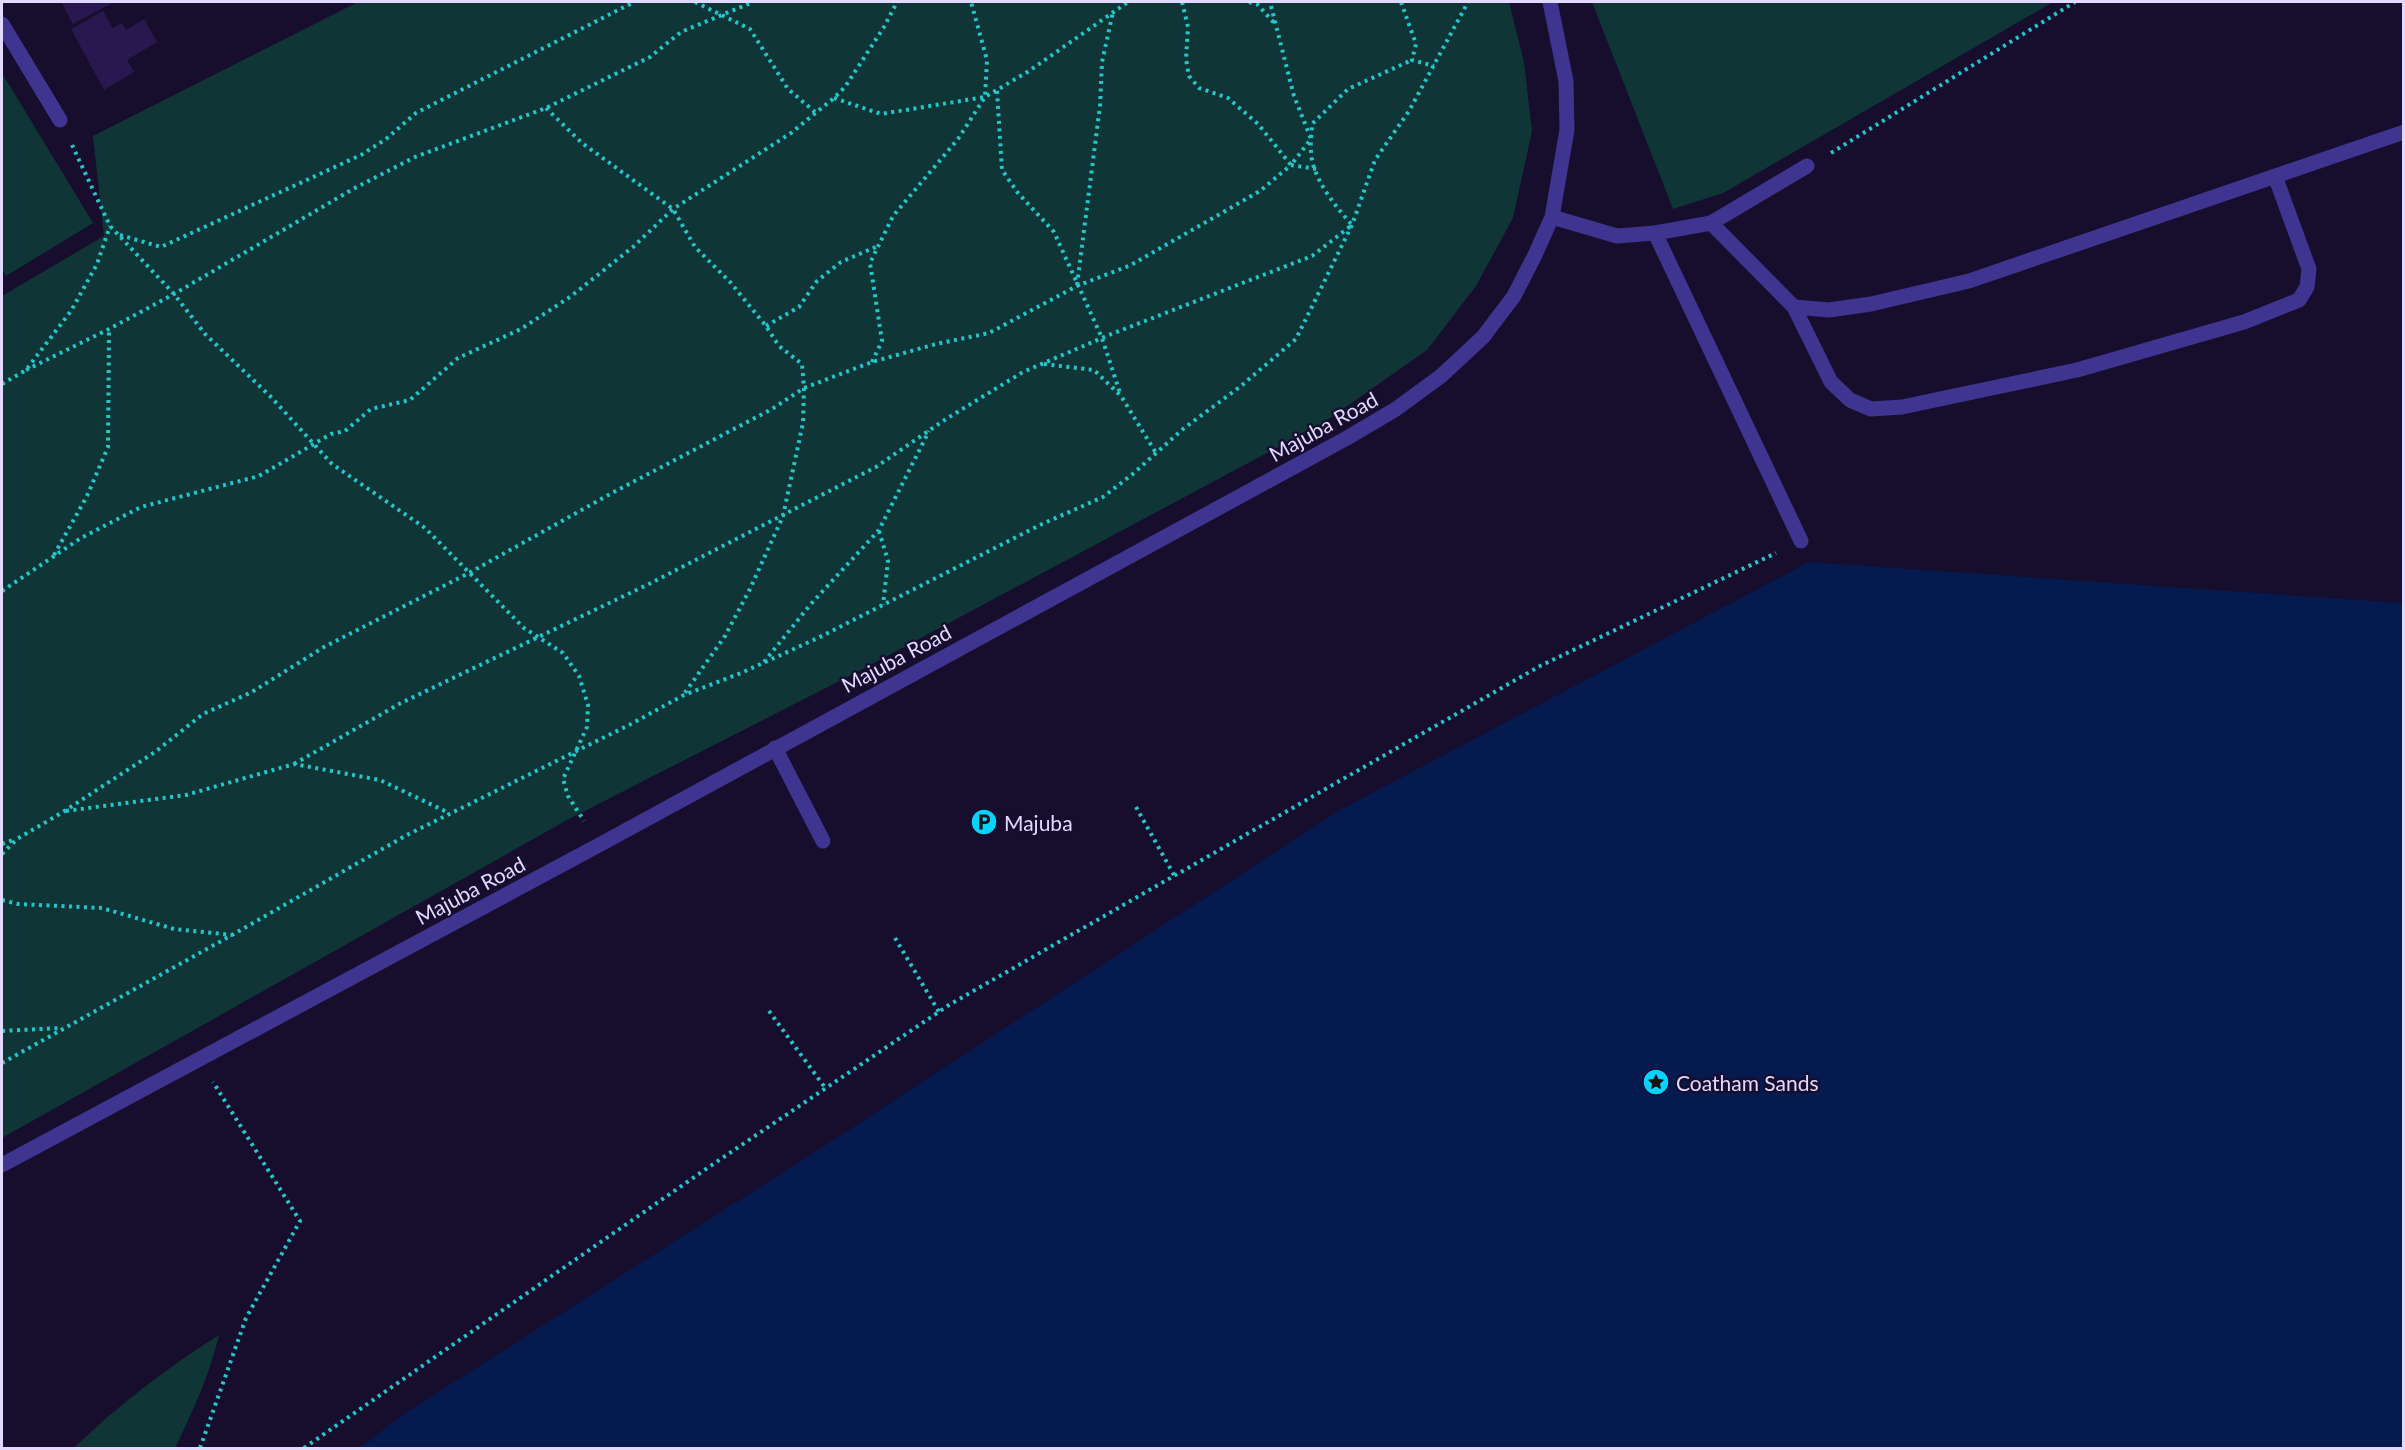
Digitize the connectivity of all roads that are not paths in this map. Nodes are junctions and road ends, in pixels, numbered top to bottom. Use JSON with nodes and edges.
{"nodes":[{"id":1,"x":1550,"y":2,"type":"edge"},
{"id":2,"x":2,"y":24,"type":"edge"},
{"id":3,"x":60,"y":120,"type":"road end"},
{"id":4,"x":2403,"y":132,"type":"edge"},
{"id":5,"x":1807,"y":166,"type":"road end"},
{"id":6,"x":2275,"y":176,"type":"junction"},
{"id":7,"x":1552,"y":217,"type":"junction"},
{"id":8,"x":1711,"y":223,"type":"junction"},
{"id":9,"x":1655,"y":233,"type":"junction"},
{"id":10,"x":1794,"y":307,"type":"junction"},
{"id":11,"x":1801,"y":541,"type":"road end"},
{"id":12,"x":775,"y":748,"type":"junction"},
{"id":13,"x":823,"y":841,"type":"dead end"},
{"id":14,"x":2,"y":1165,"type":"edge"}],
"edges":[{"from":1,"to":7,"type":"street","name":"Majuba Road"},
{"from":2,"to":3,"type":"street"},
{"from":4,"to":6,"type":"street"},
{"from":5,"to":8,"type":"street"},
{"from":6,"to":10,"type":"street"},
{"from":6,"to":10,"type":"street"},
{"from":7,"to":9,"type":"street"},
{"from":7,"to":12,"type":"street","name":"Majuba Road"},
{"from":8,"to":9,"type":"street"},
{"from":8,"to":10,"type":"street"},
{"from":9,"to":11,"type":"street"},
{"from":12,"to":13,"type":"street"},
{"from":12,"to":14,"type":"street","name":"Majuba Road"}]}
